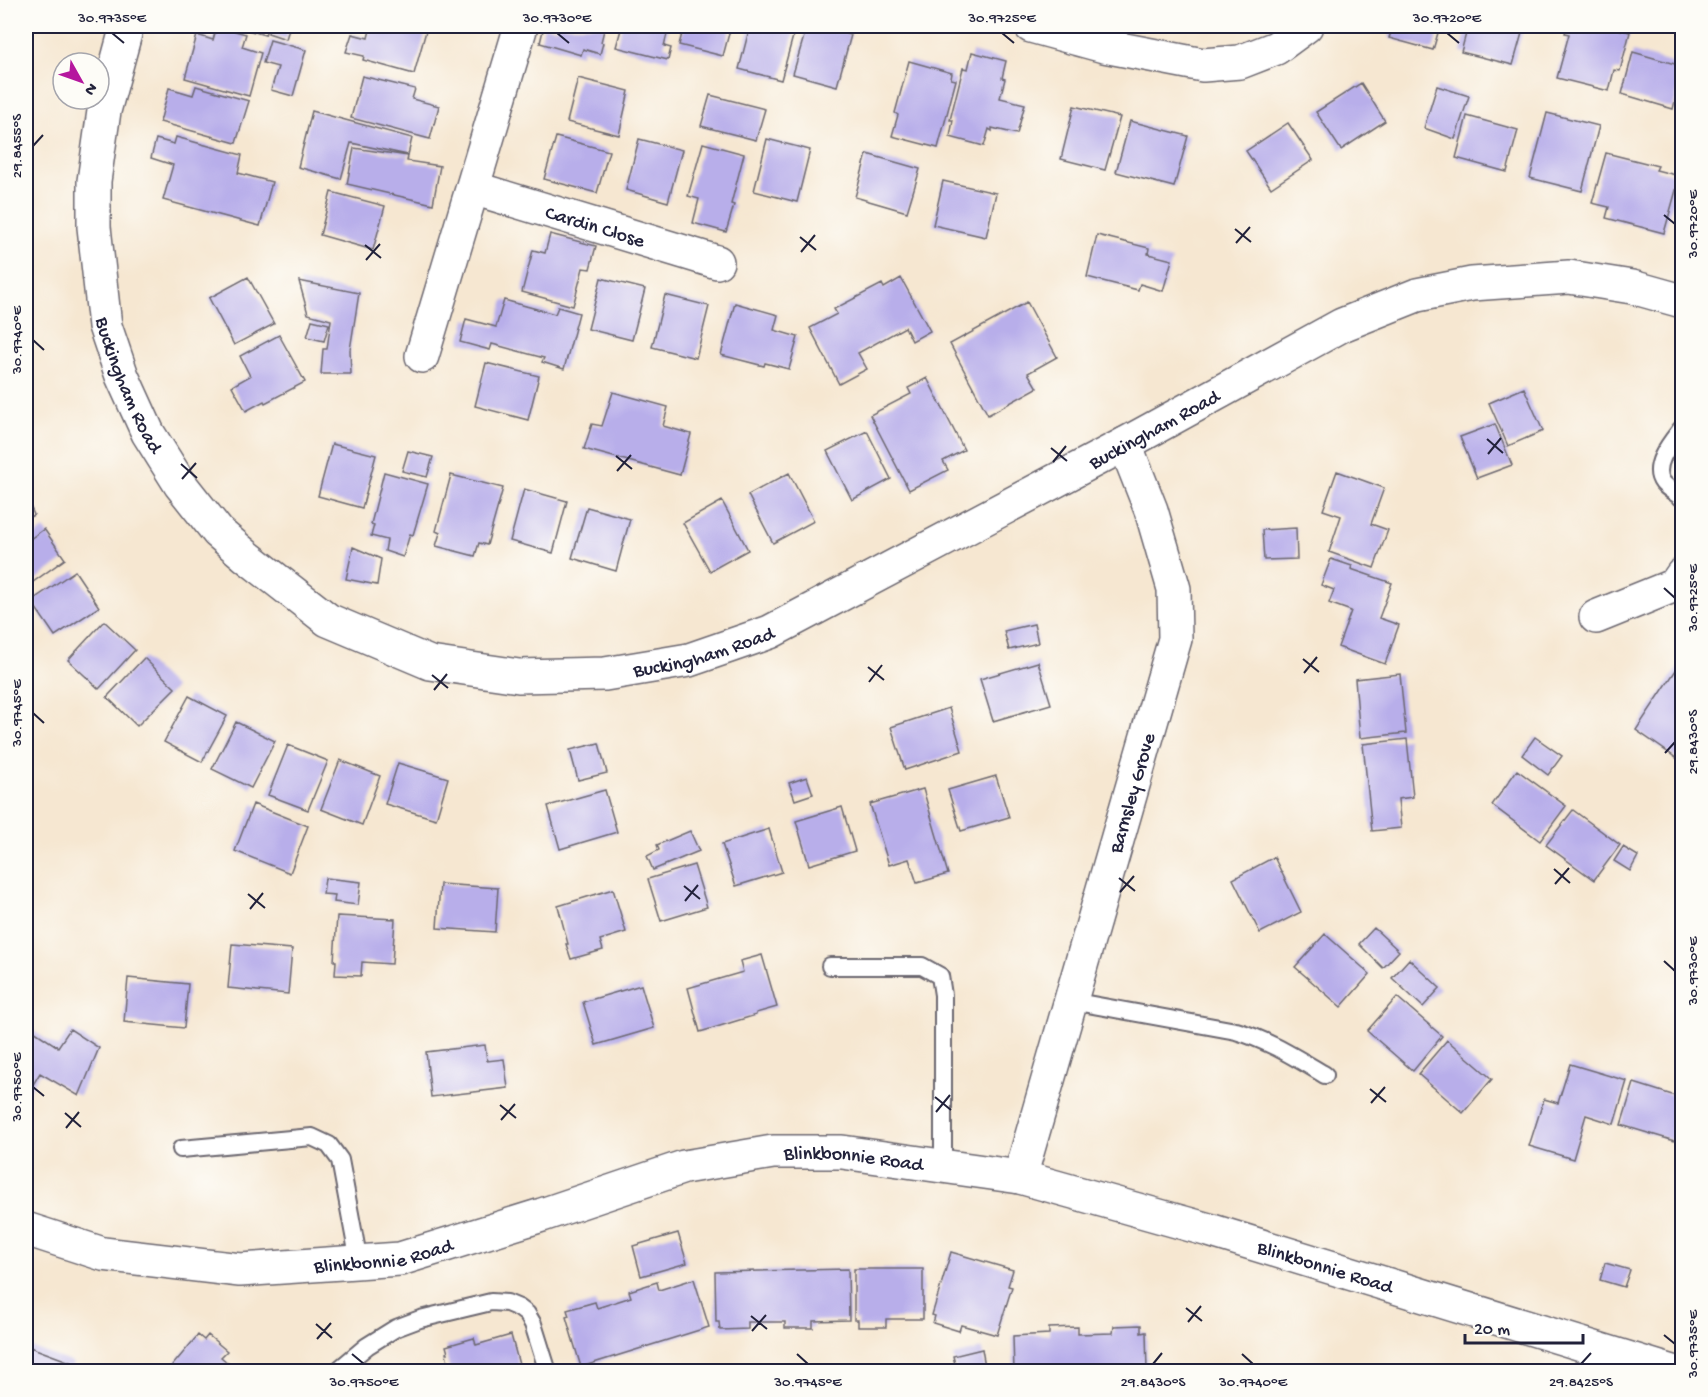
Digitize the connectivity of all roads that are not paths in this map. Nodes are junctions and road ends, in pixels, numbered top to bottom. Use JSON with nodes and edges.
{"nodes":[{"id":1,"x":127,"y":26,"type":"edge"},
{"id":2,"x":521,"y":26,"type":"edge"},
{"id":3,"x":1031,"y":26,"type":"edge"},
{"id":4,"x":1306,"y":26,"type":"edge"},
{"id":5,"x":473,"y":188,"type":"junction"},
{"id":6,"x":717,"y":262,"type":"dead end"},
{"id":7,"x":1683,"y":302,"type":"edge"},
{"id":8,"x":422,"y":356,"type":"dead end"},
{"id":9,"x":1683,"y":428,"type":"edge"},
{"id":10,"x":1125,"y":444,"type":"junction"},
{"id":11,"x":1683,"y":498,"type":"edge"},
{"id":12,"x":1683,"y":575,"type":"edge"},
{"id":13,"x":1596,"y":617,"type":"dead end"},
{"id":14,"x":830,"y":966,"type":"dead end"},
{"id":15,"x":1071,"y":1001,"type":"junction"},
{"id":16,"x":1325,"y":1075,"type":"dead end"},
{"id":17,"x":181,"y":1149,"type":"dead end"},
{"id":18,"x":943,"y":1166,"type":"junction"},
{"id":19,"x":1020,"y":1177,"type":"junction"},
{"id":20,"x":26,"y":1229,"type":"edge"},
{"id":21,"x":359,"y":1262,"type":"junction"},
{"id":22,"x":336,"y":1371,"type":"edge"},
{"id":23,"x":548,"y":1371,"type":"edge"},
{"id":24,"x":1672,"y":1371,"type":"edge"}],
"edges":[{"from":1,"to":10,"type":"street","name":"Buckingham Road"},
{"from":2,"to":5,"type":"street"},
{"from":3,"to":4,"type":"street"},
{"from":5,"to":6,"type":"street","name":"Cardin Close"},
{"from":5,"to":8,"type":"street"},
{"from":7,"to":10,"type":"street","name":"Buckingham Road"},
{"from":9,"to":11,"type":"lane"},
{"from":10,"to":15,"type":"street","name":"Barnsley Grove"},
{"from":12,"to":13,"type":"street"},
{"from":14,"to":18,"type":"lane"},
{"from":15,"to":16,"type":"lane"},
{"from":15,"to":19,"type":"street","name":"Barnsley Grove"},
{"from":17,"to":21,"type":"lane"},
{"from":18,"to":19,"type":"street","name":"Blinkbonnie Road"},
{"from":18,"to":21,"type":"street","name":"Blinkbonnie Road"},
{"from":19,"to":24,"type":"street","name":"Blinkbonnie Road"},
{"from":20,"to":21,"type":"street","name":"Blinkbonnie Road"},
{"from":22,"to":23,"type":"lane"}]}
